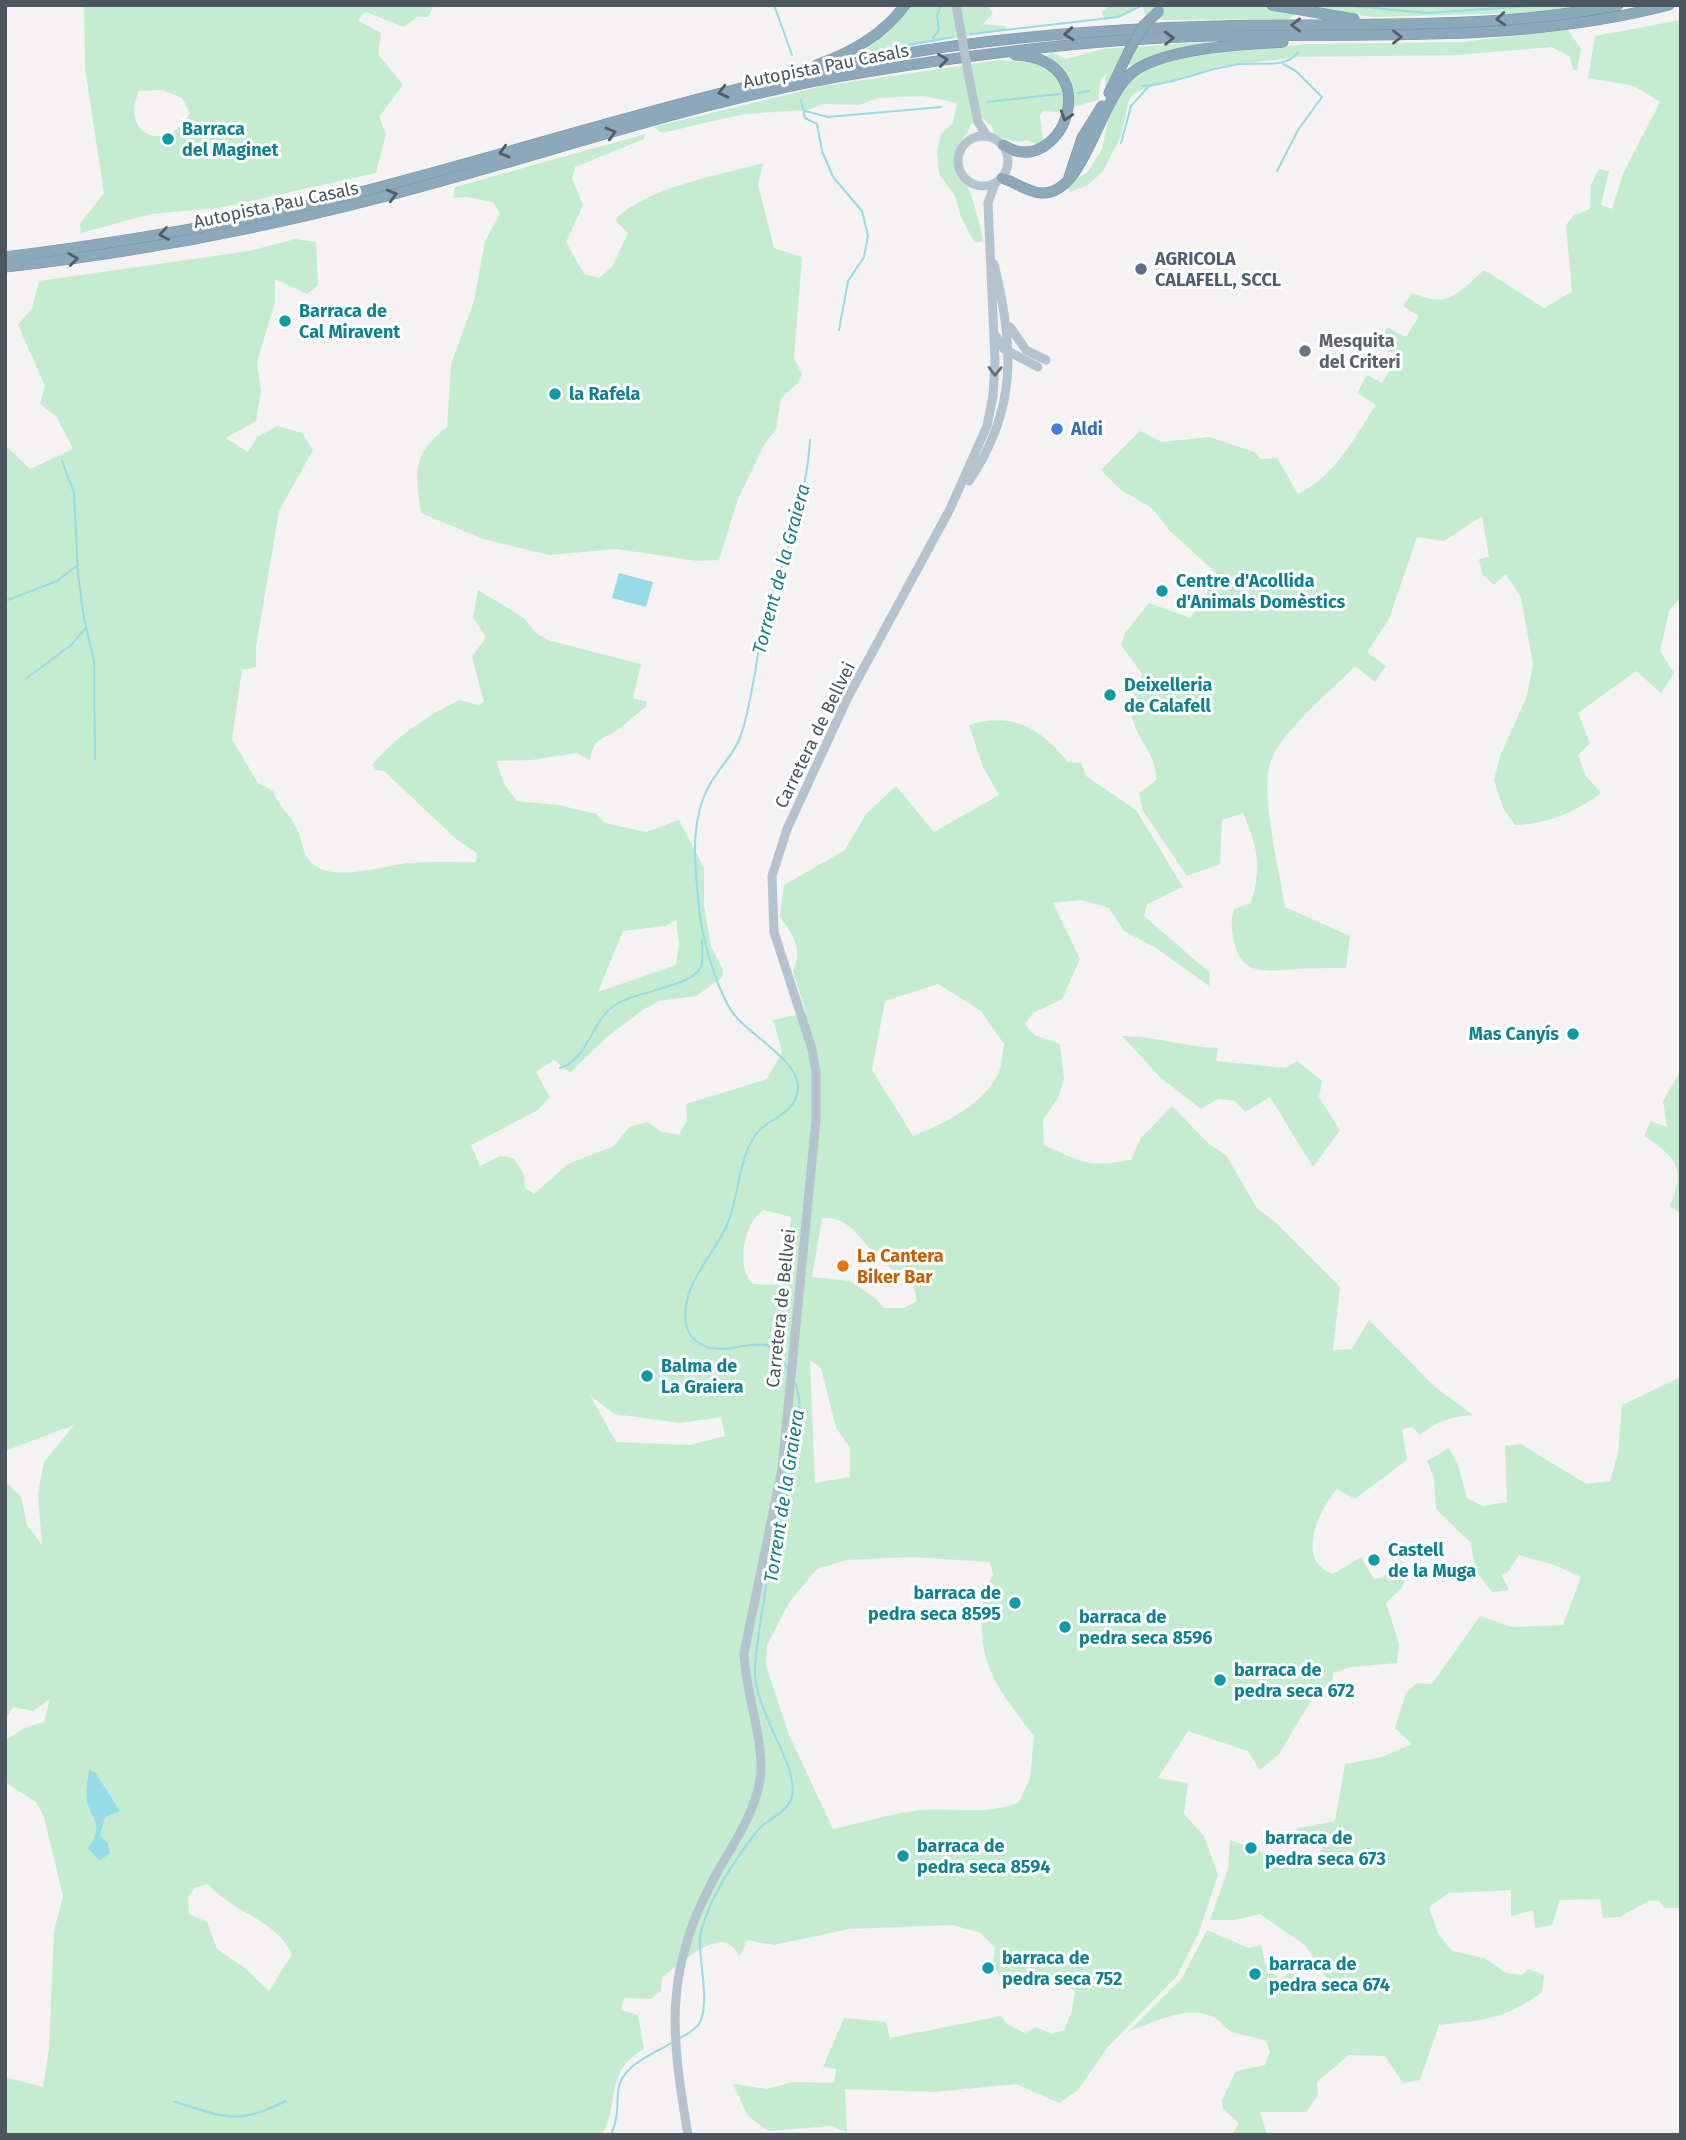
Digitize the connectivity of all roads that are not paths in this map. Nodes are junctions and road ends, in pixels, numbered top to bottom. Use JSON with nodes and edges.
{"nodes":[{"id":1,"x":905,"y":5,"type":"edge"},
{"id":2,"x":1272,"y":5,"type":"edge"},
{"id":3,"x":1618,"y":5,"type":"edge"},
{"id":4,"x":1669,"y":5,"type":"edge"},
{"id":5,"x":956,"y":6,"type":"edge"},
{"id":6,"x":1163,"y":8,"type":"edge"},
{"id":7,"x":1389,"y":24,"type":"junction"},
{"id":8,"x":1329,"y":37,"type":"junction"},
{"id":9,"x":994,"y":52,"type":"junction"},
{"id":10,"x":800,"y":74,"type":"junction"},
{"id":11,"x":974,"y":110,"type":"junction"},
{"id":12,"x":987,"y":136,"type":"junction"},
{"id":13,"x":971,"y":138,"type":"junction"},
{"id":14,"x":1003,"y":145,"type":"junction"},
{"id":15,"x":1007,"y":168,"type":"junction"},
{"id":16,"x":998,"y":181,"type":"junction"},
{"id":17,"x":974,"y":184,"type":"junction"},
{"id":18,"x":988,"y":203,"type":"junction"},
{"id":19,"x":990,"y":250,"type":"junction"},
{"id":20,"x":5,"y":257,"type":"edge"},
{"id":21,"x":5,"y":267,"type":"edge"},
{"id":22,"x":992,"y":303,"type":"junction"},
{"id":23,"x":1006,"y":316,"type":"junction"},
{"id":24,"x":1009,"y":352,"type":"junction"},
{"id":25,"x":1041,"y":367,"type":"junction"},
{"id":26,"x":1007,"y":390,"type":"junction"},
{"id":27,"x":950,"y":509,"type":"junction"},
{"id":28,"x":688,"y":2135,"type":"edge"}],
"edges":[{"from":1,"to":10,"type":"highway"},
{"from":2,"to":7,"type":"highway"},
{"from":3,"to":7,"type":"highway","name":"Autopista Pau Casals","one_way":true},
{"from":8,"to":4,"type":"highway","name":"Autopista Pau Casals","one_way":true},
{"from":5,"to":11,"type":"main road","bridge":true},
{"from":6,"to":15,"type":"highway","bridge":true},
{"from":7,"to":10,"type":"highway","name":"Autopista Pau Casals","one_way":true},
{"from":9,"to":8,"type":"highway","name":"Autopista Pau Casals","one_way":true},
{"from":8,"to":16,"type":"highway"},
{"from":9,"to":14,"type":"highway","one_way":true},
{"from":21,"to":9,"type":"highway","name":"Autopista Pau Casals","one_way":true},
{"from":10,"to":20,"type":"highway","name":"Autopista Pau Casals","one_way":true},
{"from":11,"to":12,"type":"main road"},
{"from":11,"to":13,"type":"main road"},
{"from":12,"to":13,"type":"main road"},
{"from":12,"to":14,"type":"main road"},
{"from":13,"to":17,"type":"main road"},
{"from":14,"to":15,"type":"main road"},
{"from":15,"to":16,"type":"main road"},
{"from":16,"to":17,"type":"main road"},
{"from":16,"to":18,"type":"main road","name":"Carretera de Bellvei"},
{"from":17,"to":18,"type":"main road"},
{"from":18,"to":19,"type":"main road","name":"Carretera de Bellvei"},
{"from":19,"to":22,"type":"main road","name":"Carretera de Bellvei"},
{"from":19,"to":23,"type":"main road","name":"Carretera de Bellvei"},
{"from":22,"to":24,"type":"main road"},
{"from":22,"to":27,"type":"main road","name":"Carretera de Bellvei","one_way":true},
{"from":23,"to":24,"type":"main road","name":"Carretera de Bellvei"},
{"from":23,"to":25,"type":"main road"},
{"from":24,"to":25,"type":"main road"},
{"from":24,"to":26,"type":"main road","name":"Carretera de Bellvei"},
{"from":25,"to":26,"type":"main road"},
{"from":26,"to":27,"type":"main road","name":"Carretera de Bellvei"},
{"from":27,"to":28,"type":"main road","name":"Carretera de Bellvei"}]}
